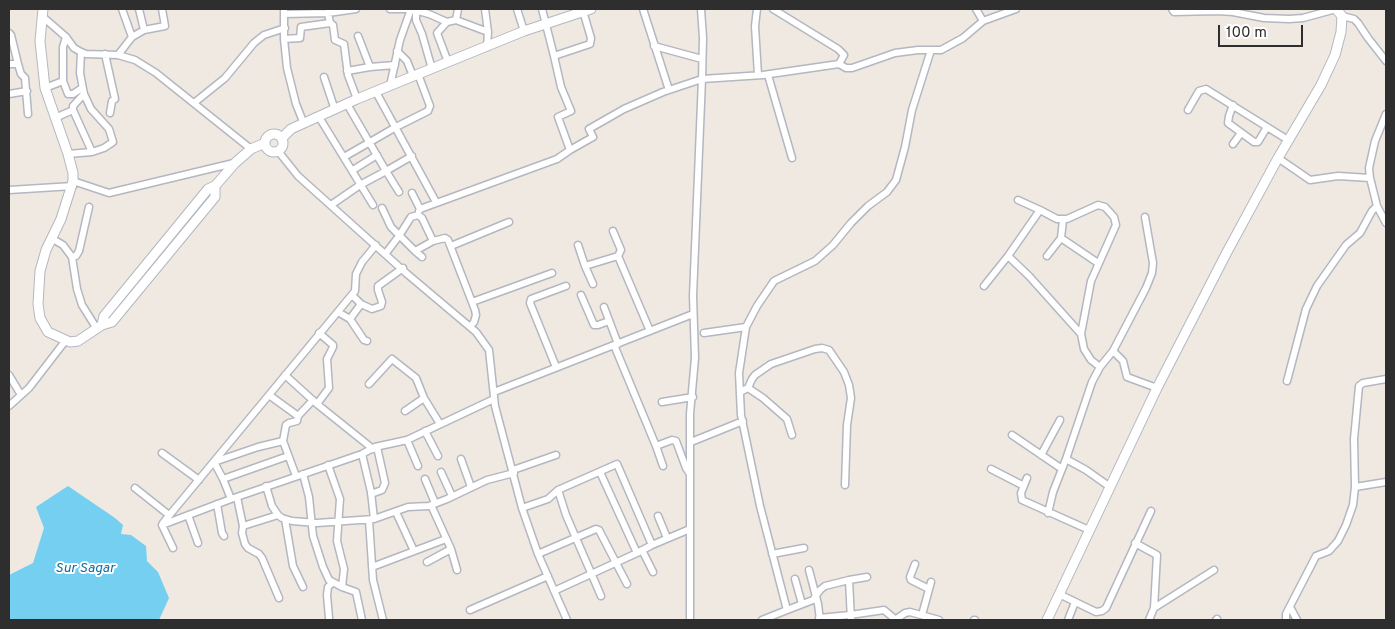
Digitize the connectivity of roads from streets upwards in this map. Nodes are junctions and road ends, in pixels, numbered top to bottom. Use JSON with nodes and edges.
{"nodes":[{"id":1,"x":122,"y":9,"type":"edge"},
{"id":2,"x":139,"y":9,"type":"edge"},
{"id":3,"x":162,"y":9,"type":"edge"},
{"id":4,"x":356,"y":9,"type":"edge"},
{"id":5,"x":390,"y":9,"type":"edge"},
{"id":6,"x":413,"y":9,"type":"edge"},
{"id":7,"x":458,"y":9,"type":"edge"},
{"id":8,"x":486,"y":9,"type":"edge"},
{"id":9,"x":517,"y":9,"type":"edge"},
{"id":10,"x":542,"y":9,"type":"edge"},
{"id":11,"x":643,"y":9,"type":"edge"},
{"id":12,"x":700,"y":9,"type":"edge"},
{"id":13,"x":756,"y":9,"type":"edge"},
{"id":14,"x":774,"y":9,"type":"edge"},
{"id":15,"x":976,"y":9,"type":"edge"},
{"id":16,"x":1016,"y":9,"type":"edge"},
{"id":17,"x":1172,"y":9,"type":"edge"},
{"id":18,"x":587,"y":10,"type":"edge"},
{"id":19,"x":284,"y":11,"type":"edge"},
{"id":20,"x":329,"y":11,"type":"edge"},
{"id":21,"x":1338,"y":11,"type":"edge"},
{"id":22,"x":43,"y":13,"type":"edge"},
{"id":23,"x":456,"y":20,"type":"junction"},
{"id":24,"x":983,"y":21,"type":"junction"},
{"id":25,"x":447,"y":22,"type":"junction"},
{"id":26,"x":330,"y":23,"type":"junction"},
{"id":27,"x":545,"y":24,"type":"junction"},
{"id":28,"x":285,"y":28,"type":"junction"},
{"id":29,"x":144,"y":30,"type":"junction"},
{"id":30,"x":524,"y":31,"type":"junction"},
{"id":31,"x":488,"y":32,"type":"junction"},
{"id":32,"x":9,"y":33,"type":"edge"},
{"id":33,"x":358,"y":36,"type":"dead end"},
{"id":34,"x":132,"y":37,"type":"junction"},
{"id":35,"x":66,"y":38,"type":"junction"},
{"id":36,"x":284,"y":38,"type":"junction"},
{"id":37,"x":654,"y":46,"type":"junction"},
{"id":38,"x":486,"y":47,"type":"junction"},
{"id":39,"x":931,"y":50,"type":"junction"},
{"id":40,"x":397,"y":51,"type":"junction"},
{"id":41,"x":81,"y":52,"type":"junction"},
{"id":42,"x":105,"y":54,"type":"junction"},
{"id":43,"x":118,"y":55,"type":"junction"},
{"id":44,"x":554,"y":56,"type":"junction"},
{"id":45,"x":702,"y":59,"type":"junction"},
{"id":46,"x":1386,"y":61,"type":"edge"},
{"id":47,"x":448,"y":62,"type":"junction"},
{"id":48,"x":9,"y":64,"type":"edge"},
{"id":49,"x":18,"y":64,"type":"junction"},
{"id":50,"x":838,"y":64,"type":"junction"},
{"id":51,"x":395,"y":65,"type":"junction"},
{"id":52,"x":370,"y":67,"type":"junction"},
{"id":53,"x":432,"y":68,"type":"junction"},
{"id":54,"x":347,"y":70,"type":"junction"},
{"id":55,"x":768,"y":74,"type":"junction"},
{"id":56,"x":416,"y":75,"type":"junction"},
{"id":57,"x":758,"y":75,"type":"junction"},
{"id":58,"x":324,"y":77,"type":"dead end"},
{"id":59,"x":702,"y":79,"type":"junction"},
{"id":60,"x":64,"y":81,"type":"junction"},
{"id":61,"x":390,"y":86,"type":"junction"},
{"id":62,"x":45,"y":88,"type":"junction"},
{"id":63,"x":669,"y":90,"type":"junction"},
{"id":64,"x":27,"y":91,"type":"junction"},
{"id":65,"x":83,"y":91,"type":"junction"},
{"id":66,"x":376,"y":92,"type":"junction"},
{"id":67,"x":9,"y":94,"type":"edge"},
{"id":68,"x":357,"y":100,"type":"junction"},
{"id":69,"x":194,"y":103,"type":"junction"},
{"id":70,"x":347,"y":104,"type":"junction"},
{"id":71,"x":1234,"y":105,"type":"junction"},
{"id":72,"x":72,"y":110,"type":"junction"},
{"id":73,"x":335,"y":110,"type":"junction"},
{"id":74,"x":1188,"y":110,"type":"dead end"},
{"id":75,"x":110,"y":113,"type":"dead end"},
{"id":76,"x":28,"y":114,"type":"dead end"},
{"id":77,"x":1386,"y":114,"type":"edge"},
{"id":78,"x":319,"y":117,"type":"junction"},
{"id":79,"x":55,"y":118,"type":"junction"},
{"id":80,"x":304,"y":124,"type":"junction"},
{"id":81,"x":396,"y":127,"type":"junction"},
{"id":82,"x":1267,"y":127,"type":"junction"},
{"id":83,"x":1241,"y":133,"type":"junction"},
{"id":84,"x":282,"y":138,"type":"junction"},
{"id":85,"x":1288,"y":140,"type":"junction"},
{"id":86,"x":265,"y":143,"type":"junction"},
{"id":87,"x":370,"y":143,"type":"junction"},
{"id":88,"x":1233,"y":144,"type":"dead end"},
{"id":89,"x":251,"y":149,"type":"junction"},
{"id":90,"x":570,"y":150,"type":"junction"},
{"id":91,"x":92,"y":152,"type":"junction"},
{"id":92,"x":278,"y":152,"type":"junction"},
{"id":93,"x":68,"y":154,"type":"junction"},
{"id":94,"x":377,"y":155,"type":"junction"},
{"id":95,"x":412,"y":156,"type":"junction"},
{"id":96,"x":344,"y":157,"type":"junction"},
{"id":97,"x":792,"y":158,"type":"dead end"},
{"id":98,"x":1278,"y":158,"type":"junction"},
{"id":99,"x":235,"y":163,"type":"junction"},
{"id":100,"x":353,"y":170,"type":"junction"},
{"id":101,"x":386,"y":171,"type":"junction"},
{"id":102,"x":1370,"y":178,"type":"junction"},
{"id":103,"x":73,"y":184,"type":"junction"},
{"id":104,"x":360,"y":185,"type":"junction"},
{"id":105,"x":9,"y":190,"type":"edge"},
{"id":106,"x":399,"y":192,"type":"dead end"},
{"id":107,"x":412,"y":193,"type":"dead end"},
{"id":108,"x":1018,"y":200,"type":"dead end"},
{"id":109,"x":436,"y":202,"type":"junction"},
{"id":110,"x":331,"y":205,"type":"junction"},
{"id":111,"x":373,"y":205,"type":"dead end"},
{"id":112,"x":1377,"y":206,"type":"junction"},
{"id":113,"x":89,"y":207,"type":"dead end"},
{"id":114,"x":382,"y":208,"type":"dead end"},
{"id":115,"x":1040,"y":210,"type":"junction"},
{"id":116,"x":419,"y":212,"type":"junction"},
{"id":117,"x":1145,"y":217,"type":"dead end"},
{"id":118,"x":1063,"y":220,"type":"junction"},
{"id":119,"x":509,"y":222,"type":"dead end"},
{"id":120,"x":1386,"y":223,"type":"edge"},
{"id":121,"x":613,"y":231,"type":"dead end"},
{"id":122,"x":399,"y":236,"type":"junction"},
{"id":123,"x":51,"y":238,"type":"junction"},
{"id":124,"x":1061,"y":238,"type":"junction"},
{"id":125,"x":433,"y":241,"type":"junction"},
{"id":126,"x":376,"y":245,"type":"junction"},
{"id":127,"x":578,"y":245,"type":"dead end"},
{"id":128,"x":450,"y":246,"type":"junction"},
{"id":129,"x":415,"y":251,"type":"junction"},
{"id":130,"x":386,"y":253,"type":"junction"},
{"id":131,"x":618,"y":256,"type":"junction"},
{"id":132,"x":1008,"y":256,"type":"junction"},
{"id":133,"x":1047,"y":256,"type":"dead end"},
{"id":134,"x":72,"y":257,"type":"junction"},
{"id":135,"x":422,"y":257,"type":"dead end"},
{"id":136,"x":1098,"y":263,"type":"junction"},
{"id":137,"x":585,"y":266,"type":"junction"},
{"id":138,"x":403,"y":268,"type":"junction"},
{"id":139,"x":552,"y":273,"type":"dead end"},
{"id":140,"x":593,"y":284,"type":"dead end"},
{"id":141,"x":566,"y":286,"type":"dead end"},
{"id":142,"x":984,"y":286,"type":"dead end"},
{"id":143,"x":352,"y":295,"type":"junction"},
{"id":144,"x":581,"y":295,"type":"dead end"},
{"id":145,"x":472,"y":302,"type":"junction"},
{"id":146,"x":361,"y":304,"type":"junction"},
{"id":147,"x":604,"y":307,"type":"dead end"},
{"id":148,"x":338,"y":312,"type":"junction"},
{"id":149,"x":693,"y":314,"type":"junction"},
{"id":150,"x":350,"y":320,"type":"junction"},
{"id":151,"x":609,"y":321,"type":"junction"},
{"id":152,"x":470,"y":326,"type":"junction"},
{"id":153,"x":99,"y":327,"type":"junction"},
{"id":154,"x":746,"y":327,"type":"junction"},
{"id":155,"x":650,"y":331,"type":"junction"},
{"id":156,"x":319,"y":333,"type":"junction"},
{"id":157,"x":704,"y":333,"type":"dead end"},
{"id":158,"x":1081,"y":334,"type":"junction"},
{"id":159,"x":66,"y":340,"type":"junction"},
{"id":160,"x":367,"y":341,"type":"dead end"},
{"id":161,"x":616,"y":344,"type":"junction"},
{"id":162,"x":1113,"y":351,"type":"junction"},
{"id":163,"x":556,"y":367,"type":"junction"},
{"id":164,"x":1100,"y":367,"type":"junction"},
{"id":165,"x":9,"y":375,"type":"edge"},
{"id":166,"x":285,"y":375,"type":"junction"},
{"id":167,"x":1386,"y":379,"type":"edge"},
{"id":168,"x":1288,"y":381,"type":"dead end"},
{"id":169,"x":369,"y":384,"type":"dead end"},
{"id":170,"x":748,"y":388,"type":"junction"},
{"id":171,"x":1157,"y":388,"type":"junction"},
{"id":172,"x":740,"y":392,"type":"junction"},
{"id":173,"x":21,"y":395,"type":"junction"},
{"id":174,"x":269,"y":395,"type":"junction"},
{"id":175,"x":494,"y":395,"type":"junction"},
{"id":176,"x":692,"y":397,"type":"junction"},
{"id":177,"x":424,"y":398,"type":"junction"},
{"id":178,"x":315,"y":402,"type":"junction"},
{"id":179,"x":662,"y":402,"type":"dead end"},
{"id":180,"x":9,"y":406,"type":"edge"},
{"id":181,"x":405,"y":411,"type":"dead end"},
{"id":182,"x":298,"y":416,"type":"junction"},
{"id":183,"x":1060,"y":420,"type":"dead end"},
{"id":184,"x":743,"y":421,"type":"junction"},
{"id":185,"x":440,"y":424,"type":"junction"},
{"id":186,"x":425,"y":431,"type":"junction"},
{"id":187,"x":792,"y":435,"type":"dead end"},
{"id":188,"x":1012,"y":435,"type":"dead end"},
{"id":189,"x":407,"y":440,"type":"junction"},
{"id":190,"x":283,"y":441,"type":"junction"},
{"id":191,"x":691,"y":442,"type":"junction"},
{"id":192,"x":656,"y":446,"type":"junction"},
{"id":193,"x":375,"y":448,"type":"junction"},
{"id":194,"x":162,"y":454,"type":"dead end"},
{"id":195,"x":362,"y":454,"type":"junction"},
{"id":196,"x":1042,"y":455,"type":"junction"},
{"id":197,"x":288,"y":456,"type":"junction"},
{"id":198,"x":438,"y":456,"type":"dead end"},
{"id":199,"x":556,"y":456,"type":"dead end"},
{"id":200,"x":461,"y":459,"type":"dead end"},
{"id":201,"x":1066,"y":460,"type":"junction"},
{"id":202,"x":214,"y":462,"type":"junction"},
{"id":203,"x":328,"y":465,"type":"junction"},
{"id":204,"x":418,"y":466,"type":"dead end"},
{"id":205,"x":663,"y":466,"type":"dead end"},
{"id":206,"x":992,"y":469,"type":"dead end"},
{"id":207,"x":1062,"y":469,"type":"junction"},
{"id":208,"x":513,"y":471,"type":"junction"},
{"id":209,"x":441,"y":472,"type":"dead end"},
{"id":210,"x":600,"y":472,"type":"junction"},
{"id":211,"x":299,"y":475,"type":"junction"},
{"id":212,"x":690,"y":475,"type":"junction"},
{"id":213,"x":1027,"y":478,"type":"dead end"},
{"id":214,"x":223,"y":479,"type":"junction"},
{"id":215,"x":425,"y":479,"type":"dead end"},
{"id":216,"x":199,"y":480,"type":"junction"},
{"id":217,"x":1386,"y":482,"type":"edge"},
{"id":218,"x":844,"y":485,"type":"dead end"},
{"id":219,"x":266,"y":486,"type":"junction"},
{"id":220,"x":1024,"y":486,"type":"junction"},
{"id":221,"x":471,"y":487,"type":"junction"},
{"id":222,"x":1110,"y":487,"type":"junction"},
{"id":223,"x":1355,"y":487,"type":"junction"},
{"id":224,"x":135,"y":488,"type":"dead end"},
{"id":225,"x":558,"y":490,"type":"junction"},
{"id":226,"x":371,"y":494,"type":"junction"},
{"id":227,"x":452,"y":496,"type":"junction"},
{"id":228,"x":234,"y":498,"type":"junction"},
{"id":229,"x":216,"y":504,"type":"junction"},
{"id":230,"x":433,"y":504,"type":"junction"},
{"id":231,"x":522,"y":508,"type":"junction"},
{"id":232,"x":1152,"y":511,"type":"dead end"},
{"id":233,"x":396,"y":512,"type":"junction"},
{"id":234,"x":1048,"y":513,"type":"junction"},
{"id":235,"x":188,"y":515,"type":"junction"},
{"id":236,"x":169,"y":516,"type":"junction"},
{"id":237,"x":278,"y":516,"type":"junction"},
{"id":238,"x":658,"y":516,"type":"dead end"},
{"id":239,"x":285,"y":519,"type":"junction"},
{"id":240,"x":371,"y":519,"type":"junction"},
{"id":241,"x":311,"y":522,"type":"junction"},
{"id":242,"x":338,"y":522,"type":"junction"},
{"id":243,"x":162,"y":525,"type":"junction"},
{"id":244,"x":242,"y":526,"type":"junction"},
{"id":245,"x":690,"y":529,"type":"junction"},
{"id":246,"x":1089,"y":530,"type":"junction"},
{"id":247,"x":224,"y":536,"type":"dead end"},
{"id":248,"x":576,"y":538,"type":"junction"},
{"id":249,"x":667,"y":538,"type":"junction"},
{"id":250,"x":446,"y":539,"type":"junction"},
{"id":251,"x":198,"y":543,"type":"dead end"},
{"id":252,"x":1135,"y":543,"type":"junction"},
{"id":253,"x":652,"y":545,"type":"junction"},
{"id":254,"x":172,"y":548,"type":"dead end"},
{"id":255,"x":804,"y":548,"type":"dead end"},
{"id":256,"x":451,"y":549,"type":"junction"},
{"id":257,"x":414,"y":551,"type":"junction"},
{"id":258,"x":640,"y":552,"type":"junction"},
{"id":259,"x":538,"y":554,"type":"junction"},
{"id":260,"x":772,"y":554,"type":"junction"},
{"id":261,"x":428,"y":562,"type":"dead end"},
{"id":262,"x":616,"y":562,"type":"junction"},
{"id":263,"x":915,"y":564,"type":"dead end"},
{"id":264,"x":372,"y":567,"type":"junction"},
{"id":265,"x":457,"y":570,"type":"dead end"},
{"id":266,"x":809,"y":570,"type":"dead end"},
{"id":267,"x":1214,"y":570,"type":"dead end"},
{"id":268,"x":653,"y":572,"type":"dead end"},
{"id":269,"x":592,"y":574,"type":"junction"},
{"id":270,"x":548,"y":576,"type":"junction"},
{"id":271,"x":867,"y":577,"type":"dead end"},
{"id":272,"x":795,"y":579,"type":"dead end"},
{"id":273,"x":849,"y":580,"type":"junction"},
{"id":274,"x":332,"y":583,"type":"junction"},
{"id":275,"x":627,"y":584,"type":"dead end"},
{"id":276,"x":303,"y":587,"type":"dead end"},
{"id":277,"x":342,"y":587,"type":"junction"},
{"id":278,"x":554,"y":591,"type":"junction"},
{"id":279,"x":1059,"y":594,"type":"junction"},
{"id":280,"x":601,"y":596,"type":"dead end"},
{"id":281,"x":817,"y":596,"type":"junction"},
{"id":282,"x":279,"y":598,"type":"dead end"},
{"id":283,"x":1076,"y":602,"type":"junction"},
{"id":284,"x":802,"y":604,"type":"junction"},
{"id":285,"x":1290,"y":607,"type":"junction"},
{"id":286,"x":1154,"y":608,"type":"junction"},
{"id":287,"x":470,"y":610,"type":"dead end"},
{"id":288,"x":787,"y":610,"type":"junction"},
{"id":289,"x":922,"y":615,"type":"junction"},
{"id":290,"x":329,"y":618,"type":"dead end"},
{"id":291,"x":851,"y":618,"type":"edge"},
{"id":292,"x":820,"y":619,"type":"edge"},
{"id":293,"x":362,"y":620,"type":"edge"},
{"id":294,"x":383,"y":620,"type":"edge"},
{"id":295,"x":567,"y":620,"type":"edge"},
{"id":296,"x":690,"y":620,"type":"edge"},
{"id":297,"x":762,"y":620,"type":"edge"},
{"id":298,"x":896,"y":620,"type":"edge"},
{"id":299,"x":939,"y":620,"type":"edge"},
{"id":300,"x":1047,"y":620,"type":"edge"},
{"id":301,"x":1068,"y":620,"type":"edge"},
{"id":302,"x":1149,"y":620,"type":"edge"},
{"id":303,"x":1286,"y":620,"type":"edge"},
{"id":304,"x":1297,"y":620,"type":"edge"}],
"edges":[{"from":1,"to":34,"type":"street"},
{"from":2,"to":29,"type":"street"},
{"from":3,"to":29,"type":"street"},
{"from":4,"to":20,"type":"street"},
{"from":5,"to":6,"type":"street"},
{"from":6,"to":25,"type":"street"},
{"from":6,"to":40,"type":"street"},
{"from":6,"to":53,"type":"street"},
{"from":7,"to":23,"type":"street"},
{"from":8,"to":31,"type":"street"},
{"from":9,"to":30,"type":"street"},
{"from":10,"to":27,"type":"street"},
{"from":11,"to":37,"type":"street"},
{"from":12,"to":45,"type":"street"},
{"from":13,"to":57,"type":"street"},
{"from":14,"to":50,"type":"street"},
{"from":15,"to":24,"type":"street"},
{"from":16,"to":24,"type":"street"},
{"from":17,"to":21,"type":"street"},
{"from":18,"to":27,"type":"street"},
{"from":18,"to":44,"type":"street"},
{"from":19,"to":20,"type":"street"},
{"from":19,"to":28,"type":"street"},
{"from":20,"to":26,"type":"street"},
{"from":21,"to":46,"type":"street"},
{"from":21,"to":85,"type":"street"},
{"from":22,"to":35,"type":"street"},
{"from":22,"to":62,"type":"street"},
{"from":23,"to":25,"type":"street"},
{"from":23,"to":31,"type":"street"},
{"from":24,"to":39,"type":"street"},
{"from":25,"to":47,"type":"street"},
{"from":26,"to":36,"type":"street"},
{"from":26,"to":54,"type":"street"},
{"from":27,"to":30,"type":"street"},
{"from":27,"to":44,"type":"street"},
{"from":28,"to":36,"type":"street"},
{"from":28,"to":69,"type":"street"},
{"from":29,"to":34,"type":"street"},
{"from":30,"to":38,"type":"street"},
{"from":31,"to":38,"type":"street"},
{"from":32,"to":49,"type":"street"},
{"from":33,"to":52,"type":"street"},
{"from":34,"to":43,"type":"street"},
{"from":35,"to":41,"type":"street"},
{"from":35,"to":60,"type":"street"},
{"from":36,"to":80,"type":"street"},
{"from":37,"to":45,"type":"street"},
{"from":37,"to":63,"type":"street"},
{"from":38,"to":47,"type":"street"},
{"from":39,"to":50,"type":"street"},
{"from":39,"to":154,"type":"street"},
{"from":40,"to":51,"type":"street"},
{"from":40,"to":56,"type":"street"},
{"from":41,"to":42,"type":"street"},
{"from":41,"to":65,"type":"street"},
{"from":42,"to":43,"type":"street"},
{"from":42,"to":75,"type":"street"},
{"from":43,"to":69,"type":"street"},
{"from":44,"to":90,"type":"street"},
{"from":45,"to":59,"type":"street"},
{"from":47,"to":53,"type":"street"},
{"from":48,"to":49,"type":"street"},
{"from":49,"to":64,"type":"street"},
{"from":50,"to":55,"type":"street"},
{"from":51,"to":52,"type":"street"},
{"from":51,"to":61,"type":"street"},
{"from":52,"to":54,"type":"street"},
{"from":53,"to":56,"type":"street"},
{"from":54,"to":68,"type":"street"},
{"from":55,"to":57,"type":"street"},
{"from":55,"to":97,"type":"street"},
{"from":56,"to":61,"type":"street"},
{"from":56,"to":81,"type":"street"},
{"from":57,"to":59,"type":"street"},
{"from":58,"to":73,"type":"street"},
{"from":59,"to":63,"type":"street"},
{"from":59,"to":149,"type":"street"},
{"from":60,"to":62,"type":"street"},
{"from":60,"to":65,"type":"street"},
{"from":61,"to":66,"type":"street"},
{"from":62,"to":79,"type":"street"},
{"from":63,"to":90,"type":"street"},
{"from":64,"to":67,"type":"street"},
{"from":64,"to":76,"type":"street"},
{"from":65,"to":72,"type":"street"},
{"from":65,"to":91,"type":"street"},
{"from":66,"to":68,"type":"street"},
{"from":66,"to":81,"type":"street"},
{"from":68,"to":70,"type":"street"},
{"from":69,"to":89,"type":"street"},
{"from":70,"to":73,"type":"street"},
{"from":70,"to":87,"type":"street"},
{"from":71,"to":74,"type":"street"},
{"from":71,"to":82,"type":"street"},
{"from":71,"to":83,"type":"street"},
{"from":72,"to":79,"type":"street"},
{"from":72,"to":91,"type":"street"},
{"from":73,"to":78,"type":"street"},
{"from":77,"to":102,"type":"street"},
{"from":78,"to":80,"type":"street"},
{"from":78,"to":96,"type":"street"},
{"from":79,"to":93,"type":"street"},
{"from":80,"to":84,"type":"street"},
{"from":81,"to":87,"type":"street"},
{"from":81,"to":95,"type":"street"},
{"from":82,"to":83,"type":"street"},
{"from":82,"to":85,"type":"street"},
{"from":83,"to":88,"type":"street"},
{"from":84,"to":86,"type":"street"},
{"from":84,"to":92,"type":"street"},
{"from":85,"to":98,"type":"street"},
{"from":86,"to":89,"type":"street"},
{"from":86,"to":92,"type":"street"},
{"from":87,"to":94,"type":"street"},
{"from":87,"to":96,"type":"street"},
{"from":89,"to":99,"type":"street"},
{"from":90,"to":109,"type":"street"},
{"from":91,"to":93,"type":"street"},
{"from":92,"to":110,"type":"street"},
{"from":93,"to":103,"type":"street"},
{"from":94,"to":100,"type":"street"},
{"from":94,"to":101,"type":"street"},
{"from":95,"to":101,"type":"street"},
{"from":95,"to":109,"type":"street"},
{"from":96,"to":100,"type":"street"},
{"from":98,"to":102,"type":"street"},
{"from":98,"to":171,"type":"street"},
{"from":99,"to":103,"type":"street"},
{"from":99,"to":153,"type":"street"},
{"from":100,"to":104,"type":"street"},
{"from":101,"to":104,"type":"street"},
{"from":101,"to":106,"type":"street"},
{"from":102,"to":112,"type":"street"},
{"from":103,"to":105,"type":"street"},
{"from":103,"to":123,"type":"street"},
{"from":104,"to":110,"type":"street"},
{"from":104,"to":111,"type":"street"},
{"from":107,"to":116,"type":"street"},
{"from":108,"to":115,"type":"street"},
{"from":109,"to":116,"type":"street"},
{"from":110,"to":126,"type":"street"},
{"from":112,"to":120,"type":"street"},
{"from":112,"to":168,"type":"street"},
{"from":113,"to":134,"type":"street"},
{"from":114,"to":122,"type":"street"},
{"from":115,"to":118,"type":"street"},
{"from":115,"to":132,"type":"street"},
{"from":116,"to":122,"type":"street"},
{"from":116,"to":125,"type":"street"},
{"from":117,"to":162,"type":"street"},
{"from":118,"to":124,"type":"street"},
{"from":118,"to":136,"type":"street"},
{"from":119,"to":128,"type":"street"},
{"from":121,"to":131,"type":"street"},
{"from":122,"to":129,"type":"street"},
{"from":122,"to":130,"type":"street"},
{"from":123,"to":134,"type":"street"},
{"from":123,"to":159,"type":"street"},
{"from":124,"to":133,"type":"street"},
{"from":124,"to":136,"type":"street"},
{"from":125,"to":128,"type":"street"},
{"from":125,"to":129,"type":"street"},
{"from":126,"to":130,"type":"street"},
{"from":126,"to":143,"type":"street"},
{"from":127,"to":137,"type":"street"},
{"from":128,"to":145,"type":"street"},
{"from":129,"to":135,"type":"street"},
{"from":130,"to":138,"type":"street"},
{"from":131,"to":137,"type":"street"},
{"from":131,"to":155,"type":"street"},
{"from":132,"to":142,"type":"street"},
{"from":132,"to":158,"type":"street"},
{"from":134,"to":153,"type":"street"},
{"from":136,"to":158,"type":"street"},
{"from":137,"to":140,"type":"street"},
{"from":138,"to":146,"type":"street"},
{"from":138,"to":152,"type":"street"},
{"from":139,"to":145,"type":"street"},
{"from":141,"to":163,"type":"street"},
{"from":143,"to":146,"type":"street"},
{"from":143,"to":148,"type":"street"},
{"from":144,"to":151,"type":"street"},
{"from":145,"to":152,"type":"street"},
{"from":146,"to":150,"type":"street"},
{"from":147,"to":151,"type":"street"},
{"from":148,"to":150,"type":"street"},
{"from":148,"to":156,"type":"street"},
{"from":149,"to":155,"type":"street"},
{"from":149,"to":176,"type":"street"},
{"from":150,"to":160,"type":"street"},
{"from":151,"to":161,"type":"street"},
{"from":152,"to":175,"type":"street"},
{"from":153,"to":159,"type":"street"},
{"from":154,"to":157,"type":"street"},
{"from":154,"to":172,"type":"street"},
{"from":155,"to":161,"type":"street"},
{"from":156,"to":166,"type":"street"},
{"from":156,"to":178,"type":"street"},
{"from":158,"to":164,"type":"street"},
{"from":159,"to":173,"type":"street"},
{"from":161,"to":163,"type":"street"},
{"from":161,"to":192,"type":"street"},
{"from":162,"to":164,"type":"street"},
{"from":162,"to":171,"type":"street"},
{"from":163,"to":175,"type":"street"},
{"from":164,"to":201,"type":"street"},
{"from":165,"to":173,"type":"street"},
{"from":166,"to":174,"type":"street"},
{"from":166,"to":178,"type":"street"},
{"from":167,"to":223,"type":"street"},
{"from":169,"to":177,"type":"street"},
{"from":170,"to":172,"type":"street"},
{"from":170,"to":187,"type":"street"},
{"from":170,"to":218,"type":"street"},
{"from":171,"to":222,"type":"street"},
{"from":172,"to":184,"type":"street"},
{"from":173,"to":180,"type":"street"},
{"from":174,"to":182,"type":"street"},
{"from":174,"to":202,"type":"street"},
{"from":175,"to":185,"type":"street"},
{"from":175,"to":208,"type":"street"},
{"from":176,"to":179,"type":"street"},
{"from":176,"to":191,"type":"street"},
{"from":177,"to":181,"type":"street"},
{"from":177,"to":185,"type":"street"},
{"from":178,"to":182,"type":"street"},
{"from":178,"to":193,"type":"street"},
{"from":182,"to":190,"type":"street"},
{"from":183,"to":196,"type":"street"},
{"from":184,"to":191,"type":"street"},
{"from":184,"to":260,"type":"street"},
{"from":185,"to":186,"type":"street"},
{"from":186,"to":189,"type":"street"},
{"from":186,"to":198,"type":"street"},
{"from":188,"to":196,"type":"street"},
{"from":189,"to":193,"type":"street"},
{"from":189,"to":204,"type":"street"},
{"from":190,"to":197,"type":"street"},
{"from":190,"to":202,"type":"street"},
{"from":191,"to":212,"type":"street"},
{"from":192,"to":205,"type":"street"},
{"from":192,"to":212,"type":"street"},
{"from":193,"to":195,"type":"street"},
{"from":193,"to":226,"type":"street"},
{"from":194,"to":216,"type":"street"},
{"from":195,"to":203,"type":"street"},
{"from":195,"to":226,"type":"street"},
{"from":196,"to":207,"type":"street"},
{"from":197,"to":211,"type":"street"},
{"from":197,"to":214,"type":"street"},
{"from":199,"to":208,"type":"street"},
{"from":200,"to":221,"type":"street"},
{"from":201,"to":207,"type":"street"},
{"from":201,"to":222,"type":"street"},
{"from":202,"to":214,"type":"street"},
{"from":202,"to":216,"type":"street"},
{"from":203,"to":211,"type":"street"},
{"from":203,"to":242,"type":"street"},
{"from":206,"to":220,"type":"street"},
{"from":207,"to":234,"type":"street"},
{"from":208,"to":221,"type":"street"},
{"from":208,"to":231,"type":"street"},
{"from":209,"to":227,"type":"street"},
{"from":210,"to":225,"type":"street"},
{"from":210,"to":253,"type":"street"},
{"from":210,"to":258,"type":"street"},
{"from":211,"to":219,"type":"street"},
{"from":211,"to":241,"type":"street"},
{"from":212,"to":245,"type":"street"},
{"from":213,"to":220,"type":"street"},
{"from":214,"to":228,"type":"street"},
{"from":215,"to":230,"type":"street"},
{"from":216,"to":236,"type":"street"},
{"from":217,"to":223,"type":"street"},
{"from":219,"to":228,"type":"street"},
{"from":219,"to":237,"type":"street"},
{"from":220,"to":234,"type":"street"},
{"from":221,"to":227,"type":"street"},
{"from":222,"to":246,"type":"street"},
{"from":223,"to":285,"type":"street"},
{"from":224,"to":236,"type":"street"},
{"from":225,"to":231,"type":"street"},
{"from":225,"to":248,"type":"street"},
{"from":226,"to":240,"type":"street"},
{"from":227,"to":230,"type":"street"},
{"from":228,"to":229,"type":"street"},
{"from":228,"to":244,"type":"street"},
{"from":229,"to":235,"type":"street"},
{"from":229,"to":247,"type":"street"},
{"from":230,"to":233,"type":"street"},
{"from":230,"to":250,"type":"street"},
{"from":231,"to":259,"type":"street"},
{"from":232,"to":252,"type":"street"},
{"from":233,"to":240,"type":"street"},
{"from":233,"to":257,"type":"street"},
{"from":234,"to":246,"type":"street"},
{"from":235,"to":243,"type":"street"},
{"from":235,"to":251,"type":"street"},
{"from":236,"to":243,"type":"street"},
{"from":237,"to":239,"type":"street"},
{"from":237,"to":244,"type":"street"},
{"from":238,"to":249,"type":"street"},
{"from":239,"to":241,"type":"street"},
{"from":239,"to":276,"type":"street"},
{"from":240,"to":242,"type":"street"},
{"from":240,"to":264,"type":"street"},
{"from":241,"to":242,"type":"street"},
{"from":241,"to":274,"type":"street"},
{"from":242,"to":277,"type":"street"},
{"from":243,"to":254,"type":"street"},
{"from":244,"to":282,"type":"street"},
{"from":245,"to":249,"type":"street"},
{"from":245,"to":296,"type":"street"},
{"from":246,"to":279,"type":"street"},
{"from":248,"to":259,"type":"street"},
{"from":248,"to":262,"type":"street"},
{"from":248,"to":269,"type":"street"},
{"from":249,"to":253,"type":"street"},
{"from":250,"to":256,"type":"street"},
{"from":250,"to":257,"type":"street"},
{"from":252,"to":283,"type":"street"},
{"from":252,"to":286,"type":"street"},
{"from":253,"to":258,"type":"street"},
{"from":255,"to":260,"type":"street"},
{"from":256,"to":261,"type":"street"},
{"from":256,"to":265,"type":"street"},
{"from":257,"to":264,"type":"street"},
{"from":258,"to":262,"type":"street"},
{"from":258,"to":268,"type":"street"},
{"from":259,"to":270,"type":"street"},
{"from":260,"to":288,"type":"street"},
{"from":262,"to":269,"type":"street"},
{"from":262,"to":275,"type":"street"},
{"from":263,"to":289,"type":"street"},
{"from":264,"to":294,"type":"street"},
{"from":266,"to":281,"type":"street"},
{"from":267,"to":286,"type":"street"},
{"from":269,"to":278,"type":"street"},
{"from":269,"to":280,"type":"street"},
{"from":270,"to":278,"type":"street"},
{"from":270,"to":287,"type":"street"},
{"from":271,"to":273,"type":"street"},
{"from":272,"to":284,"type":"street"},
{"from":273,"to":281,"type":"street"},
{"from":273,"to":291,"type":"street"},
{"from":274,"to":277,"type":"street"},
{"from":274,"to":290,"type":"street"},
{"from":277,"to":293,"type":"street"},
{"from":278,"to":295,"type":"street"},
{"from":279,"to":283,"type":"street"},
{"from":279,"to":300,"type":"street"},
{"from":281,"to":284,"type":"street"},
{"from":281,"to":292,"type":"street"},
{"from":283,"to":301,"type":"street"},
{"from":284,"to":288,"type":"street"},
{"from":285,"to":303,"type":"street"},
{"from":285,"to":304,"type":"street"},
{"from":286,"to":302,"type":"street"},
{"from":288,"to":297,"type":"street"},
{"from":289,"to":298,"type":"street"},
{"from":289,"to":299,"type":"street"},
{"from":291,"to":292,"type":"street"},
{"from":291,"to":298,"type":"street"}]}
